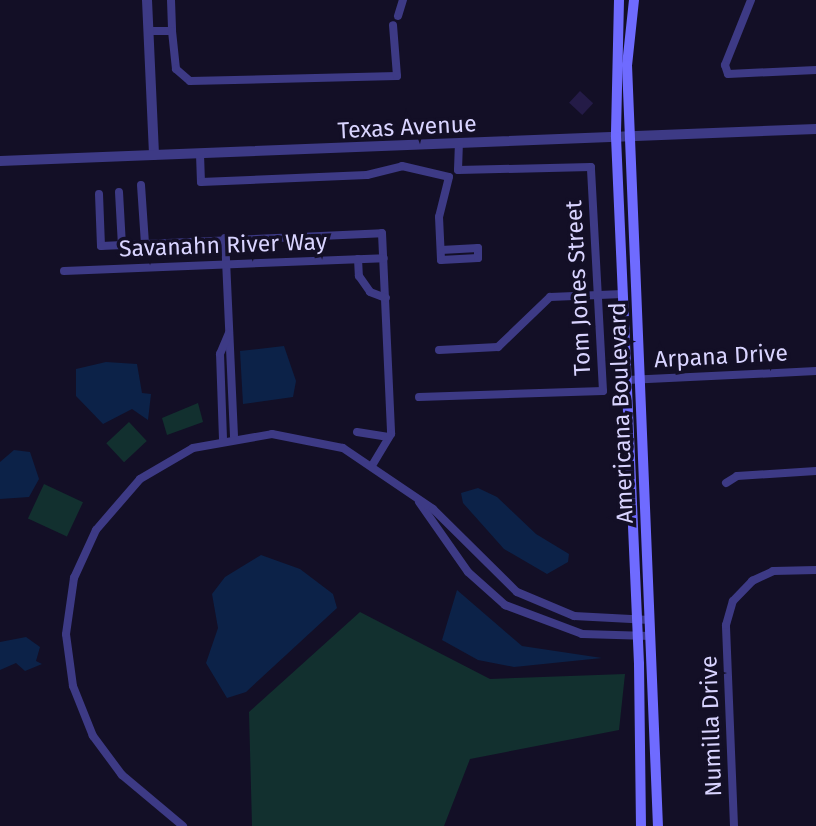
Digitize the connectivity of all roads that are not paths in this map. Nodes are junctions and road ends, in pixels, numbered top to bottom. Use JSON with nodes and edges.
{"nodes":[{"id":1,"x":148,"y":0,"type":"edge"},
{"id":2,"x":171,"y":0,"type":"edge"},
{"id":3,"x":403,"y":0,"type":"edge"},
{"id":4,"x":619,"y":0,"type":"edge"},
{"id":5,"x":634,"y":0,"type":"edge"},
{"id":6,"x":751,"y":0,"type":"edge"},
{"id":7,"x":398,"y":16,"type":"dead end"},
{"id":8,"x":393,"y":25,"type":"dead end"},
{"id":9,"x":172,"y":30,"type":"junction"},
{"id":10,"x":151,"y":31,"type":"junction"},
{"id":11,"x":816,"y":70,"type":"edge"},
{"id":12,"x":816,"y":129,"type":"edge"},
{"id":13,"x":616,"y":136,"type":"junction"},
{"id":14,"x":631,"y":136,"type":"junction"},
{"id":15,"x":459,"y":144,"type":"junction"},
{"id":16,"x":201,"y":154,"type":"junction"},
{"id":17,"x":154,"y":155,"type":"junction"},
{"id":18,"x":0,"y":161,"type":"edge"},
{"id":19,"x":141,"y":185,"type":"dead end"},
{"id":20,"x":119,"y":192,"type":"dead end"},
{"id":21,"x":99,"y":194,"type":"dead end"},
{"id":22,"x":225,"y":238,"type":"junction"},
{"id":23,"x":145,"y":243,"type":"junction"},
{"id":24,"x":121,"y":245,"type":"junction"},
{"id":25,"x":441,"y":250,"type":"dead end"},
{"id":26,"x":384,"y":258,"type":"junction"},
{"id":27,"x":358,"y":259,"type":"junction"},
{"id":28,"x":227,"y":263,"type":"junction"},
{"id":29,"x":64,"y":271,"type":"dead end"},
{"id":30,"x":623,"y":294,"type":"junction"},
{"id":31,"x":598,"y":295,"type":"junction"},
{"id":32,"x":386,"y":298,"type":"junction"},
{"id":33,"x":229,"y":333,"type":"junction"},
{"id":34,"x":439,"y":350,"type":"dead end"},
{"id":35,"x":816,"y":372,"type":"edge"},
{"id":36,"x":642,"y":379,"type":"junction"},
{"id":37,"x":627,"y":380,"type":"junction"},
{"id":38,"x":419,"y":397,"type":"dead end"},
{"id":39,"x":357,"y":432,"type":"dead end"},
{"id":40,"x":234,"y":437,"type":"junction"},
{"id":41,"x":389,"y":437,"type":"junction"},
{"id":42,"x":223,"y":439,"type":"junction"},
{"id":43,"x":373,"y":464,"type":"junction"},
{"id":44,"x":816,"y":471,"type":"edge"},
{"id":45,"x":726,"y":483,"type":"dead end"},
{"id":46,"x":419,"y":502,"type":"junction"},
{"id":47,"x":816,"y":570,"type":"edge"},
{"id":48,"x":637,"y":620,"type":"junction"},
{"id":49,"x":650,"y":620,"type":"junction"},
{"id":50,"x":638,"y":636,"type":"junction"},
{"id":51,"x":650,"y":636,"type":"junction"},
{"id":52,"x":655,"y":750,"type":"junction"},
{"id":53,"x":638,"y":751,"type":"junction"},
{"id":54,"x":183,"y":826,"type":"edge"},
{"id":55,"x":640,"y":826,"type":"edge"},
{"id":56,"x":659,"y":826,"type":"edge"},
{"id":57,"x":734,"y":826,"type":"edge"}],
"edges":[{"from":1,"to":10,"type":"street"},
{"from":2,"to":9,"type":"street"},
{"from":3,"to":7,"type":"street"},
{"from":4,"to":13,"type":"main road","name":"Americana Boulevard"},
{"from":5,"to":14,"type":"main road","name":"Americana Boulevard"},
{"from":6,"to":11,"type":"street"},
{"from":8,"to":9,"type":"street"},
{"from":9,"to":10,"type":"street"},
{"from":10,"to":17,"type":"street"},
{"from":12,"to":14,"type":"street","name":"Texas Avenue"},
{"from":13,"to":14,"type":"street","name":"Texas Avenue"},
{"from":13,"to":15,"type":"street","name":"Texas Avenue"},
{"from":13,"to":30,"type":"main road","name":"Americana Boulevard"},
{"from":14,"to":36,"type":"main road","name":"Americana Boulevard"},
{"from":15,"to":16,"type":"street","name":"Texas Avenue"},
{"from":15,"to":31,"type":"street","name":"Tom Jones Street"},
{"from":16,"to":17,"type":"street","name":"Texas Avenue"},
{"from":16,"to":25,"type":"street"},
{"from":17,"to":18,"type":"street","name":"Texas Avenue"},
{"from":19,"to":23,"type":"street"},
{"from":20,"to":24,"type":"street"},
{"from":21,"to":24,"type":"street"},
{"from":22,"to":23,"type":"street"},
{"from":22,"to":26,"type":"street"},
{"from":22,"to":28,"type":"street"},
{"from":23,"to":24,"type":"street"},
{"from":26,"to":27,"type":"street","name":"Savanahn River Way"},
{"from":26,"to":32,"type":"street"},
{"from":27,"to":28,"type":"street","name":"Savanahn River Way"},
{"from":27,"to":32,"type":"street"},
{"from":28,"to":29,"type":"street","name":"Savanahn River Way"},
{"from":28,"to":33,"type":"street"},
{"from":30,"to":31,"type":"street"},
{"from":30,"to":37,"type":"main road","name":"Americana Boulevard"},
{"from":31,"to":34,"type":"street"},
{"from":31,"to":38,"type":"street","name":"Tom Jones Street"},
{"from":32,"to":41,"type":"street"},
{"from":33,"to":40,"type":"street"},
{"from":33,"to":42,"type":"street"},
{"from":35,"to":36,"type":"street","name":"Arpana Drive"},
{"from":36,"to":37,"type":"street","name":"Arpana Drive"},
{"from":36,"to":49,"type":"main road","name":"Americana Boulevard"},
{"from":37,"to":48,"type":"main road","name":"Americana Boulevard"},
{"from":39,"to":41,"type":"street"},
{"from":40,"to":42,"type":"street"},
{"from":40,"to":43,"type":"street"},
{"from":41,"to":43,"type":"street"},
{"from":42,"to":54,"type":"street"},
{"from":43,"to":46,"type":"street"},
{"from":44,"to":45,"type":"street"},
{"from":46,"to":48,"type":"street"},
{"from":46,"to":50,"type":"street"},
{"from":47,"to":57,"type":"street","name":"Numilla Drive"},
{"from":48,"to":49,"type":"street"},
{"from":48,"to":50,"type":"main road","name":"Americana Boulevard"},
{"from":49,"to":51,"type":"main road","name":"Americana Boulevard"},
{"from":50,"to":51,"type":"street"},
{"from":50,"to":53,"type":"main road","name":"Americana Boulevard"},
{"from":51,"to":52,"type":"main road","name":"Americana Boulevard"},
{"from":52,"to":53,"type":"main road"},
{"from":52,"to":56,"type":"main road","name":"Americana Boulevard"},
{"from":53,"to":55,"type":"main road","name":"Americana Boulevard"}]}
